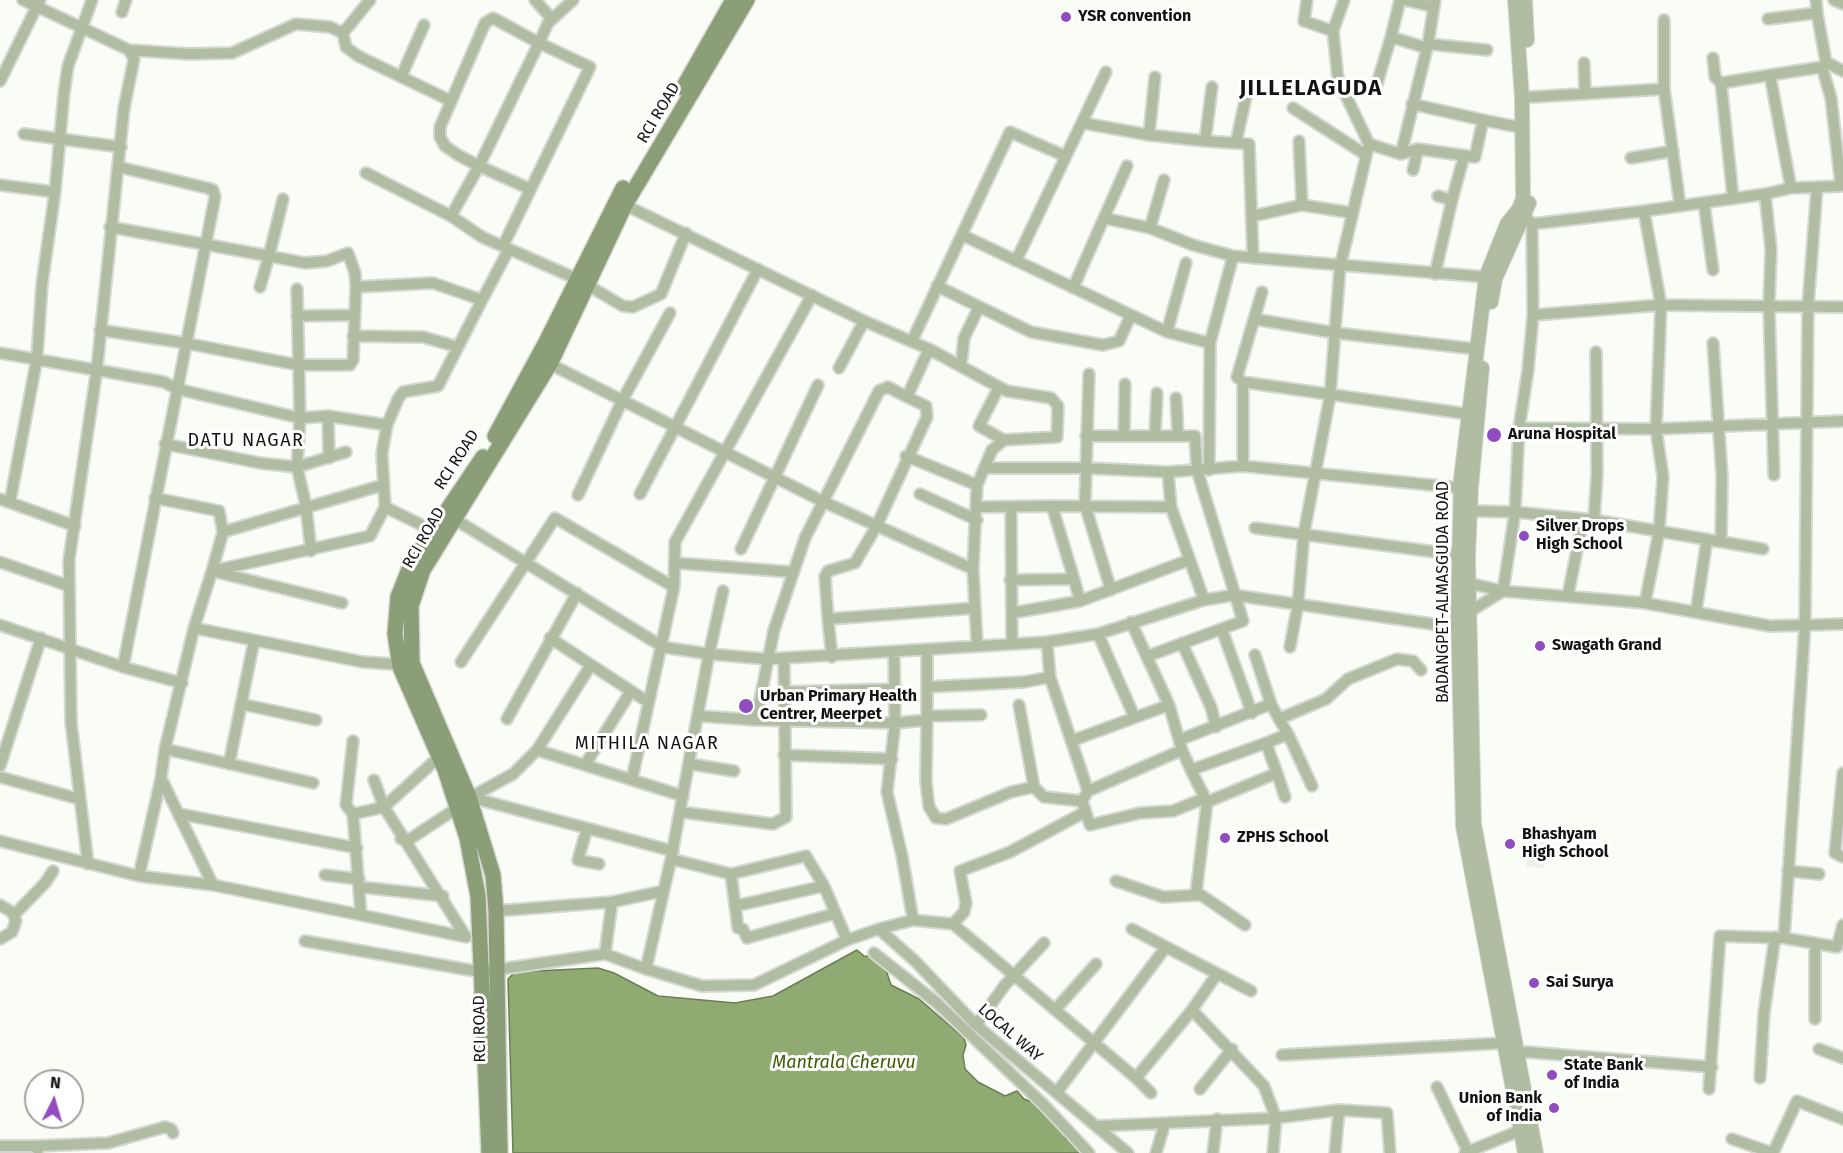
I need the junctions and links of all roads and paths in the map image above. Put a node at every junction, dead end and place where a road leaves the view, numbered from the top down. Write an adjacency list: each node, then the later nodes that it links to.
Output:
1 (23, 0): 17 (street)
2 (92, 0): 26 (street)
3 (126, 0): 20 (street)
4 (370, 0): 28 (street)
5 (536, 0): 22 (street)
6 (573, 0): 22 (street)
7 (734, 0): 114 (main road, RCI ROAD)
8 (747, 0): 89 (main road, RCI ROAD)
9 (1307, 0): 27 (street)
10 (1344, 0): 27 (street)
11 (1400, 0): 29 (street)
12 (1405, 0): 18 (street)
13 (1515, 0): 55 (street, BADANGPET-ALMASGUDA ROAD)
14 (1524, 0): 49 (street, BADANGPET-ALMASGUDA ROAD)
15 (1816, 0): 21 (street)
16 (1834, 0): 19 (street)
17 (38, 3): 26 (street); 42 (street)
18 (1435, 3): 31 (street)
19 (1843, 4)
20 (122, 12)
21 (1817, 13): 23 (street); 36 (street)
22 (552, 19): 30 (street)
23 (1768, 19)
24 (1664, 20): 47 (street)
25 (424, 25): 41 (street)
26 (82, 29): 32 (street); 59 (street)
27 (1333, 31): 64 (street)
28 (343, 33): 32 (street); 41 (street)
29 (1391, 37): 31 (street); 46 (street)
30 (539, 42): 50 (street); 71 (street); 81 (street)
31 (1427, 46): 33 (street); 51 (street)
32 (129, 50): 63 (street)
33 (1487, 50)
34 (1713, 58): 43 (street)
35 (1584, 63): 48 (street)
36 (1824, 65): 37 (street); 39 (street); 58 (street)
37 (1843, 71)
38 (1106, 72): 54 (street)
39 (1770, 75): 43 (street); 80 (street)
40 (1155, 76): 57 (street)
41 (401, 77): 50 (street)
42 (0, 81)
43 (1721, 82): 85 (street)
44 (1212, 87): 60 (street)
45 (1248, 87): 62 (street)
46 (1376, 87)
47 (1664, 89): 48 (street); 66 (street)
48 (1585, 93): 49 (street)
49 (1531, 97): 96 (street, BADANGPET-ALMASGUDA ROAD)
50 (451, 101): 71 (street)
51 (1412, 104): 53 (street); 67 (street)
52 (1293, 108): 64 (street)
53 (1483, 120): 55 (street); 69 (street)
54 (1083, 123): 57 (street); 68 (street)
55 (1523, 128): 96 (street, BADANGPET-ALMASGUDA ROAD)
56 (24, 134): 59 (street)
57 (1149, 135): 60 (street)
58 (1838, 135): 78 (street)
59 (58, 138): 63 (street); 82 (street)
60 (1205, 141): 62 (street)
61 (1299, 141): 90 (street)
62 (1236, 143): 95 (street)
63 (121, 147): 73 (street)
64 (1368, 149): 67 (street); 93 (street)
65 (1418, 149): 67 (street); 69 (street); 74 (street)
66 (1673, 151): 70 (street); 91 (street)
67 (1401, 154)
68 (1065, 156): 101 (street); 107 (street)
69 (1464, 156): 87 (street)
70 (1631, 158)
71 (479, 166): 81 (street); 94 (street)
72 (1127, 166): 97 (street)
73 (119, 167): 98 (street); 102 (street)
74 (1413, 170)
75 (366, 173): 94 (street)
76 (1164, 180): 99 (street)
77 (0, 185): 82 (street)
78 (1842, 186): 79 (street)
79 (1817, 187): 80 (street); 125 (street)
80 (1791, 188): 83 (street)
81 (531, 189): 103 (street)
82 (56, 192): 148 (street)
83 (1765, 194): 85 (street); 124 (street)
84 (1437, 196): 87 (street)
85 (1733, 197): 88 (street)
86 (284, 199): 104 (street)
87 (1452, 200): 112 (street)
88 (1704, 203): 91 (street); 111 (street)
89 (625, 205): 100 (street); 114 (main road, RCI ROAD)
90 (1302, 205): 93 (street); 95 (street)
91 (1680, 205): 92 (street)
92 (1644, 211): 96 (street); 123 (street)
93 (1353, 213): 109 (street)
94 (451, 216): 103 (street)
95 (1253, 216): 106 (street)
96 (1526, 216): 113 (street, BADANGPET-ALMASGUDA ROAD); 131 (street); 213 (street, BADANGPET-ALMASGUDA ROAD)
97 (1104, 218): 99 (street); 118 (street)
98 (110, 227): 102 (street); 135 (street)
99 (1150, 228): 105 (street)
100 (686, 233): 110 (street); 114 (street)
101 (962, 235): 107 (street); 116 (street)
102 (204, 244): 104 (street); 140 (street)
103 (506, 248): 114 (street); 122 (street)
104 (269, 256): 115 (street); 117 (street)
105 (1233, 256): 106 (street); 141 (street)
106 (1253, 258): 109 (street)
107 (1016, 261): 118 (street)
108 (1186, 263): 136 (street)
109 (1340, 267): 112 (street); 137 (street)
110 (758, 269): 121 (street); 175 (street)
111 (1713, 270)
112 (1435, 274): 113 (street)
113 (1486, 277): 144 (street, BADANGPET-ALMASGUDA ROAD)
114 (582, 282): 149 (main road, RCI ROAD); 221 (main road, RCI ROAD)
115 (356, 286): 122 (street); 129 (street)
116 (937, 286): 126 (street); 139 (street)
117 (260, 287)
118 (1073, 288): 130 (street)
119 (297, 289): 132 (street)
120 (1262, 292): 133 (street)
121 (812, 294): 134 (street); 184 (street)
122 (482, 300): 143 (street)
123 (1661, 305): 124 (street); 131 (street); 176 (street)
124 (1769, 306): 125 (street); 171 (street)
125 (1808, 306): 127 (street); 169 (street)
126 (979, 307): 130 (street); 151 (street)
127 (1843, 307)
128 (670, 313): 164 (street)
129 (354, 315): 132 (street); 138 (street)
130 (1131, 315): 136 (street)
131 (1533, 315): 174 (street)
132 (297, 316): 150 (street)
133 (1254, 319): 137 (street); 155 (street)
134 (864, 321): 139 (street); 153 (street)
135 (100, 330): 140 (street); 152 (street)
136 (1167, 332): 141 (street)
137 (1336, 333): 144 (street); 161 (street)
138 (352, 336): 143 (street); 150 (street)
139 (912, 341): 145 (street)
140 (185, 343): 150 (street); 159 (street)
141 (1210, 343): 192 (street)
142 (1713, 343): 173 (street)
143 (458, 348): 170 (street)
144 (1476, 348): 165 (street, BADANGPET-ALMASGUDA ROAD)
145 (929, 349): 151 (street); 162 (street)
146 (1596, 352): 172 (street)
147 (0, 353): 148 (street)
148 (38, 358): 152 (street); 204 (street)
149 (550, 364): 164 (street); 216 (main road, RCI ROAD)
150 (298, 365): 167 (street)
151 (961, 366): 158 (street)
152 (97, 368): 159 (street); 218 (street)
153 (839, 368)
154 (1089, 374): 178 (street)
155 (1243, 382): 161 (street); 187 (street)
156 (1125, 384): 179 (street)
157 (818, 385): 196 (street)
158 (999, 387): 181 (street); 181 (street)
159 (177, 389): 167 (street); 182 (street)
160 (1157, 393): 177 (street)
161 (1330, 396): 165 (street); 193 (street)
162 (907, 397): 185 (street); 205 (street)
163 (1176, 398): 180 (street)
164 (622, 401): 175 (street); 202 (street)
165 (1467, 414): 199 (street, BADANGPET-ALMASGUDA ROAD)
166 (328, 416): 167 (street); 170 (street); 186 (street)
167 (300, 418): 188 (street)
168 (1843, 422): 169 (street)
169 (1805, 424): 171 (street); 260 (street)
170 (387, 425): 197 (street)
171 (1773, 425): 173 (street); 195 (street)
172 (1597, 427): 174 (street); 176 (street); 217 (street)
173 (1719, 427): 176 (street); 226 (street)
174 (1519, 428): 214 (street)
175 (675, 429): 184 (street); 200 (street)
176 (1656, 429): 223 (street)
177 (1155, 435): 179 (street); 180 (street)
178 (1086, 436): 179 (street); 190 (street)
179 (1124, 436)
180 (1178, 436): 191 (street)
181 (1004, 440): 189 (street)
182 (165, 444): 188 (street); 203 (street)
183 (346, 452): 186 (street)
184 (727, 453): 196 (street); 234 (street)
185 (906, 456): 198 (street); 219 (street)
186 (329, 458): 188 (street)
187 (1243, 466): 192 (street); 193 (street)
188 (297, 467): 207 (street)
189 (984, 468): 190 (street); 198 (street)
190 (1085, 468): 194 (street); 206 (street)
191 (1197, 470): 192 (street); 194 (street); 247 (street)
192 (1209, 470)
193 (1317, 471): 199 (street); 224 (street)
194 (1168, 472): 212 (street)
195 (1774, 475)
196 (774, 477): 205 (street); 227 (street)
197 (383, 485): 207 (street); 209 (street)
198 (977, 485): 210 (street)
199 (1461, 488): 230 (street, BADANGPET-ALMASGUDA ROAD)
200 (640, 494)
201 (920, 494): 215 (street)
202 (578, 495)
203 (155, 498): 222 (street); 287 (street)
204 (5, 501): 218 (street)
205 (824, 502): 219 (street); 237 (street)
206 (1085, 505): 208 (street); 212 (street); 243 (street)
207 (306, 506): 222 (street); 229 (street)
208 (1053, 506): 211 (street); 238 (street)
209 (385, 507): 221 (street); 229 (street)
210 (977, 507): 211 (street); 215 (street)
211 (1011, 507): 239 (street)
212 (1171, 507): 231 (street)
213 (1470, 511): 214 (street); 240 (street, BADANGPET-ALMASGUDA ROAD)
214 (1515, 512): 217 (street); 245 (street)
215 (977, 519): 235 (street)
216 (456, 520): 233 (street); 286 (main road, RCI ROAD)
217 (1588, 520): 223 (street); 248 (street)
218 (75, 526): 241 (street)
219 (876, 527): 235 (street); 258 (street)
220 (1255, 528): 224 (street)
221 (432, 530): 286 (main road, RCI ROAD)
222 (223, 532): 236 (street)
223 (1659, 532): 225 (street); 252 (street)
224 (1304, 533): 230 (street); 253 (street)
225 (1707, 539): 226 (street); 256 (street)
226 (1721, 541): 228 (street)
227 (741, 549)
228 (1763, 549)
229 (311, 551): 236 (street)
230 (1458, 555): 240 (street, BADANGPET-ALMASGUDA ROAD)
231 (1189, 560): 243 (street); 249 (street)
232 (0, 562): 241 (street)
233 (525, 562): 242 (street); 246 (street); 285 (street)
234 (676, 563): 237 (street); 242 (street)
235 (973, 569): 254 (street)
236 (212, 571): 251 (street); 263 (street)
237 (792, 572): 284 (street)
238 (1074, 579): 239 (street); 250 (street)
239 (1010, 580): 257 (street)
240 (1463, 582): 245 (street); 255 (street, BADANGPET-ALMASGUDA ROAD)
241 (69, 586): 275 (street)
242 (675, 587): 276 (street)
243 (1111, 590): 250 (street)
244 (723, 591): 279 (street)
245 (1503, 591): 248 (street); 255 (street)
246 (577, 593): 268 (street); 276 (street)
247 (1234, 595): 249 (street); 253 (street); 265 (street)
248 (1568, 595): 252 (street)
249 (1204, 600): 259 (street)
250 (1080, 602): 257 (street)
251 (342, 603)
252 (1645, 603): 256 (street)
253 (1298, 604): 264 (street); 274 (street)
254 (975, 608): 258 (street); 272 (street)
255 (1464, 612): 264 (street, BADANGPET-ALMASGUDA ROAD); 407 (street, BADANGPET-ALMASGUDA ROAD)
256 (1696, 612): 260 (street)
257 (1012, 613): 273 (street)
258 (828, 619): 282 (street)
259 (1131, 622): 266 (street); 281 (street)
260 (1805, 624): 261 (street); 358 (street)
261 (1843, 624)
262 (0, 625): 267 (street)
263 (194, 628): 269 (street); 291 (street)
264 (1459, 628): 404 (street, BADANGPET-ALMASGUDA ROAD)
265 (1222, 630): 271 (street); 301 (street)
266 (1098, 634): 270 (street); 304 (street)
267 (41, 638): 275 (street); 326 (street)
268 (550, 638): 288 (street); 306 (street)
269 (254, 641): 286 (street); 297 (street)
270 (1047, 642): 273 (street); 290 (street)
271 (1182, 643): 281 (street); 312 (street)
272 (977, 644): 273 (street); 277 (street)
273 (1012, 644)
274 (1290, 646)
275 (71, 647): 287 (street); 341 (street)
276 (663, 647): 279 (street); 296 (street)
277 (927, 649): 278 (street); 292 (street)
278 (894, 652): 282 (street); 293 (street)
279 (710, 654): 284 (street); 303 (street)
280 (1255, 655): 298 (street)
281 (1148, 656): 300 (street)
282 (832, 657): 283 (street)
283 (784, 658): 284 (street); 295 (street)
284 (767, 659): 309 (street)
285 (461, 662)
286 (406, 665): 321 (main road, RCI ROAD); 339 (main road, RCI ROAD)
287 (123, 666): 291 (street)
288 (591, 666): 294 (street); 319 (street)
289 (1421, 670): 307 (street)
290 (1050, 676): 292 (street); 315 (street)
291 (182, 683): 318 (street)
292 (928, 687): 305 (street)
293 (897, 689): 295 (street); 311 (street)
294 (631, 691): 296 (street); 325 (street)
295 (784, 692): 310 (street)
296 (648, 702): 333 (street)
297 (241, 704): 308 (street); 323 (street)
298 (1271, 704): 301 (street); 307 (street)
299 (1019, 705): 337 (street)
300 (1169, 705): 304 (street); 317 (street)
301 (1252, 713): 312 (street)
302 (981, 715): 305 (street)
303 (700, 716): 309 (street); 324 (street)
304 (1134, 716): 315 (street)
305 (927, 718): 311 (street); 337 (street)
306 (507, 719)
307 (1279, 719): 313 (street)
308 (316, 720)
309 (756, 720): 310 (street)
310 (784, 720): 311 (street); 320 (street)
311 (895, 723): 322 (street)
312 (1216, 727): 317 (street)
313 (1288, 734): 316 (street); 336 (street)
314 (353, 741): 348 (street)
315 (1071, 741): 343 (street)
316 (1266, 743): 327 (street); 329 (street)
317 (1180, 745): 327 (street); 343 (street)
318 (165, 749): 323 (street); 332 (street)
319 (537, 750): 325 (street); 339 (street)
320 (784, 756): 322 (street); 346 (street)
321 (439, 757): 344 (street); 345 (main road, RCI ROAD)
322 (892, 759): 377 (street)
323 (229, 764): 335 (street)
324 (690, 764): 328 (street); 338 (street)
325 (585, 765): 333 (street)
326 (0, 766)
327 (1191, 770): 342 (street)
328 (734, 771)
329 (1277, 773): 340 (street); 342 (street)
330 (1843, 773): 354 (street)
331 (0, 777): 341 (street)
332 (161, 778): 347 (street); 362 (street)
333 (632, 779): 338 (street)
334 (374, 780): 344 (street)
335 (313, 783)
336 (1312, 786)
337 (1034, 787): 343 (street)
338 (683, 796): 346 (street)
339 (470, 797): 349 (street); 373 (main road, RCI ROAD)
340 (1285, 797)
341 (79, 799): 355 (street)
342 (1206, 800): 343 (street); 368 (street)
343 (1085, 801): 378 (street)
344 (384, 807): 348 (street); 350 (street)
345 (457, 808): 350 (street); 395 (main road, RCI ROAD)
346 (680, 812): 353 (street)
347 (180, 814): 352 (street); 365 (street)
348 (353, 814): 352 (street)
349 (587, 828): 353 (street); 356 (street)
350 (404, 840): 369 (street)
351 (0, 841): 355 (street)
352 (357, 848): 364 (street)
353 (672, 855): 359 (street); 367 (street)
354 (1843, 857)
355 (88, 864): 362 (street)
356 (599, 864)
357 (53, 871): 375 (street)
358 (1788, 871): 360 (street); 383 (street)
359 (731, 874): 366 (street); 372 (street)
360 (1819, 874)
361 (325, 875): 364 (street)
362 (139, 876): 365 (street)
363 (1116, 881): 368 (street)
364 (360, 883): 369 (street); 376 (street)
365 (213, 885): 376 (street)
366 (824, 886): 372 (street); 374 (street)
367 (663, 891): 370 (street); 393 (street)
368 (1196, 894): 379 (street)
369 (443, 896): 376 (street)
370 (612, 902): 373 (street); 391 (street)
371 (0, 905): 375 (street)
372 (735, 906): 374 (street)
373 (496, 911): 394 (main road, RCI ROAD)
374 (833, 914): 385 (street)
375 (14, 915): 384 (street)
376 (361, 915)
377 (912, 920): 378 (street); 381 (street)
378 (953, 924): 396 (street)
379 (1245, 925)
380 (1843, 925): 387 (street)
381 (879, 929): 385 (street); 402 (street, LOCAL WAY)
382 (1132, 929): 389 (street)
383 (1779, 938): 387 (street); 410 (street); 412 (street)
384 (0, 939)
385 (847, 940): 393 (street)
386 (305, 941): 395 (street)
387 (1815, 943): 401 (street)
388 (1044, 944): 396 (street)
389 (1166, 947): 397 (street); 403 (street)
390 (874, 953): 432 (street)
391 (605, 954): 393 (street); 394 (street)
392 (1096, 964): 399 (street)
393 (646, 969)
394 (497, 970): 395 (street); 431 (main road, RCI ROAD)
395 (481, 972): 430 (main road, RCI ROAD)
396 (1015, 974): 399 (street); 402 (street)
397 (1217, 974): 398 (street); 400 (street)
398 (1251, 991)
399 (1055, 1010): 403 (street)
400 (1192, 1010): 405 (street); 411 (street)
401 (1815, 1019)
402 (976, 1025): 416 (street, LOCAL WAY)
403 (1094, 1041): 411 (street); 416 (street)
404 (1504, 1043): 408 (street); 418 (street, BADANGPET-ALMASGUDA ROAD)
405 (1232, 1049): 414 (street); 420 (street)
406 (1819, 1049): 409 (street)
407 (1515, 1054): 410 (street); 418 (street, BADANGPET-ALMASGUDA ROAD)
408 (1282, 1055)
409 (1843, 1058)
410 (1712, 1067): 415 (street)
411 (1136, 1078): 417 (street)
412 (1760, 1078)
413 (1437, 1088): 439 (street)
414 (1200, 1089)
415 (1709, 1089)
416 (1057, 1092): 424 (street, LOCAL WAY)
417 (1151, 1093)
418 (1519, 1100): 425 (street, BADANGPET-ALMASGUDA ROAD); 441 (street, BADANGPET-ALMASGUDA ROAD)
419 (1339, 1110): 420 (street); 437 (street); 438 (street)
420 (1276, 1118): 421 (street); 436 (street)
421 (1217, 1119): 423 (street); 435 (street)
422 (1843, 1119): 427 (street)
423 (1165, 1123): 424 (street); 434 (street)
424 (1099, 1126): 433 (street, LOCAL WAY)
425 (1519, 1131): 439 (street); 440 (street, BADANGPET-ALMASGUDA ROAD)
426 (173, 1133): 429 (street)
427 (1732, 1139)
428 (0, 1146): 429 (street)
429 (37, 1150)
430 (489, 1153)
431 (500, 1153)
432 (1089, 1153)
433 (1128, 1153)
434 (1156, 1153)
435 (1213, 1153)
436 (1274, 1153)
437 (1335, 1153)
438 (1390, 1153)
439 (1467, 1153)
440 (1525, 1153)
441 (1536, 1153)

